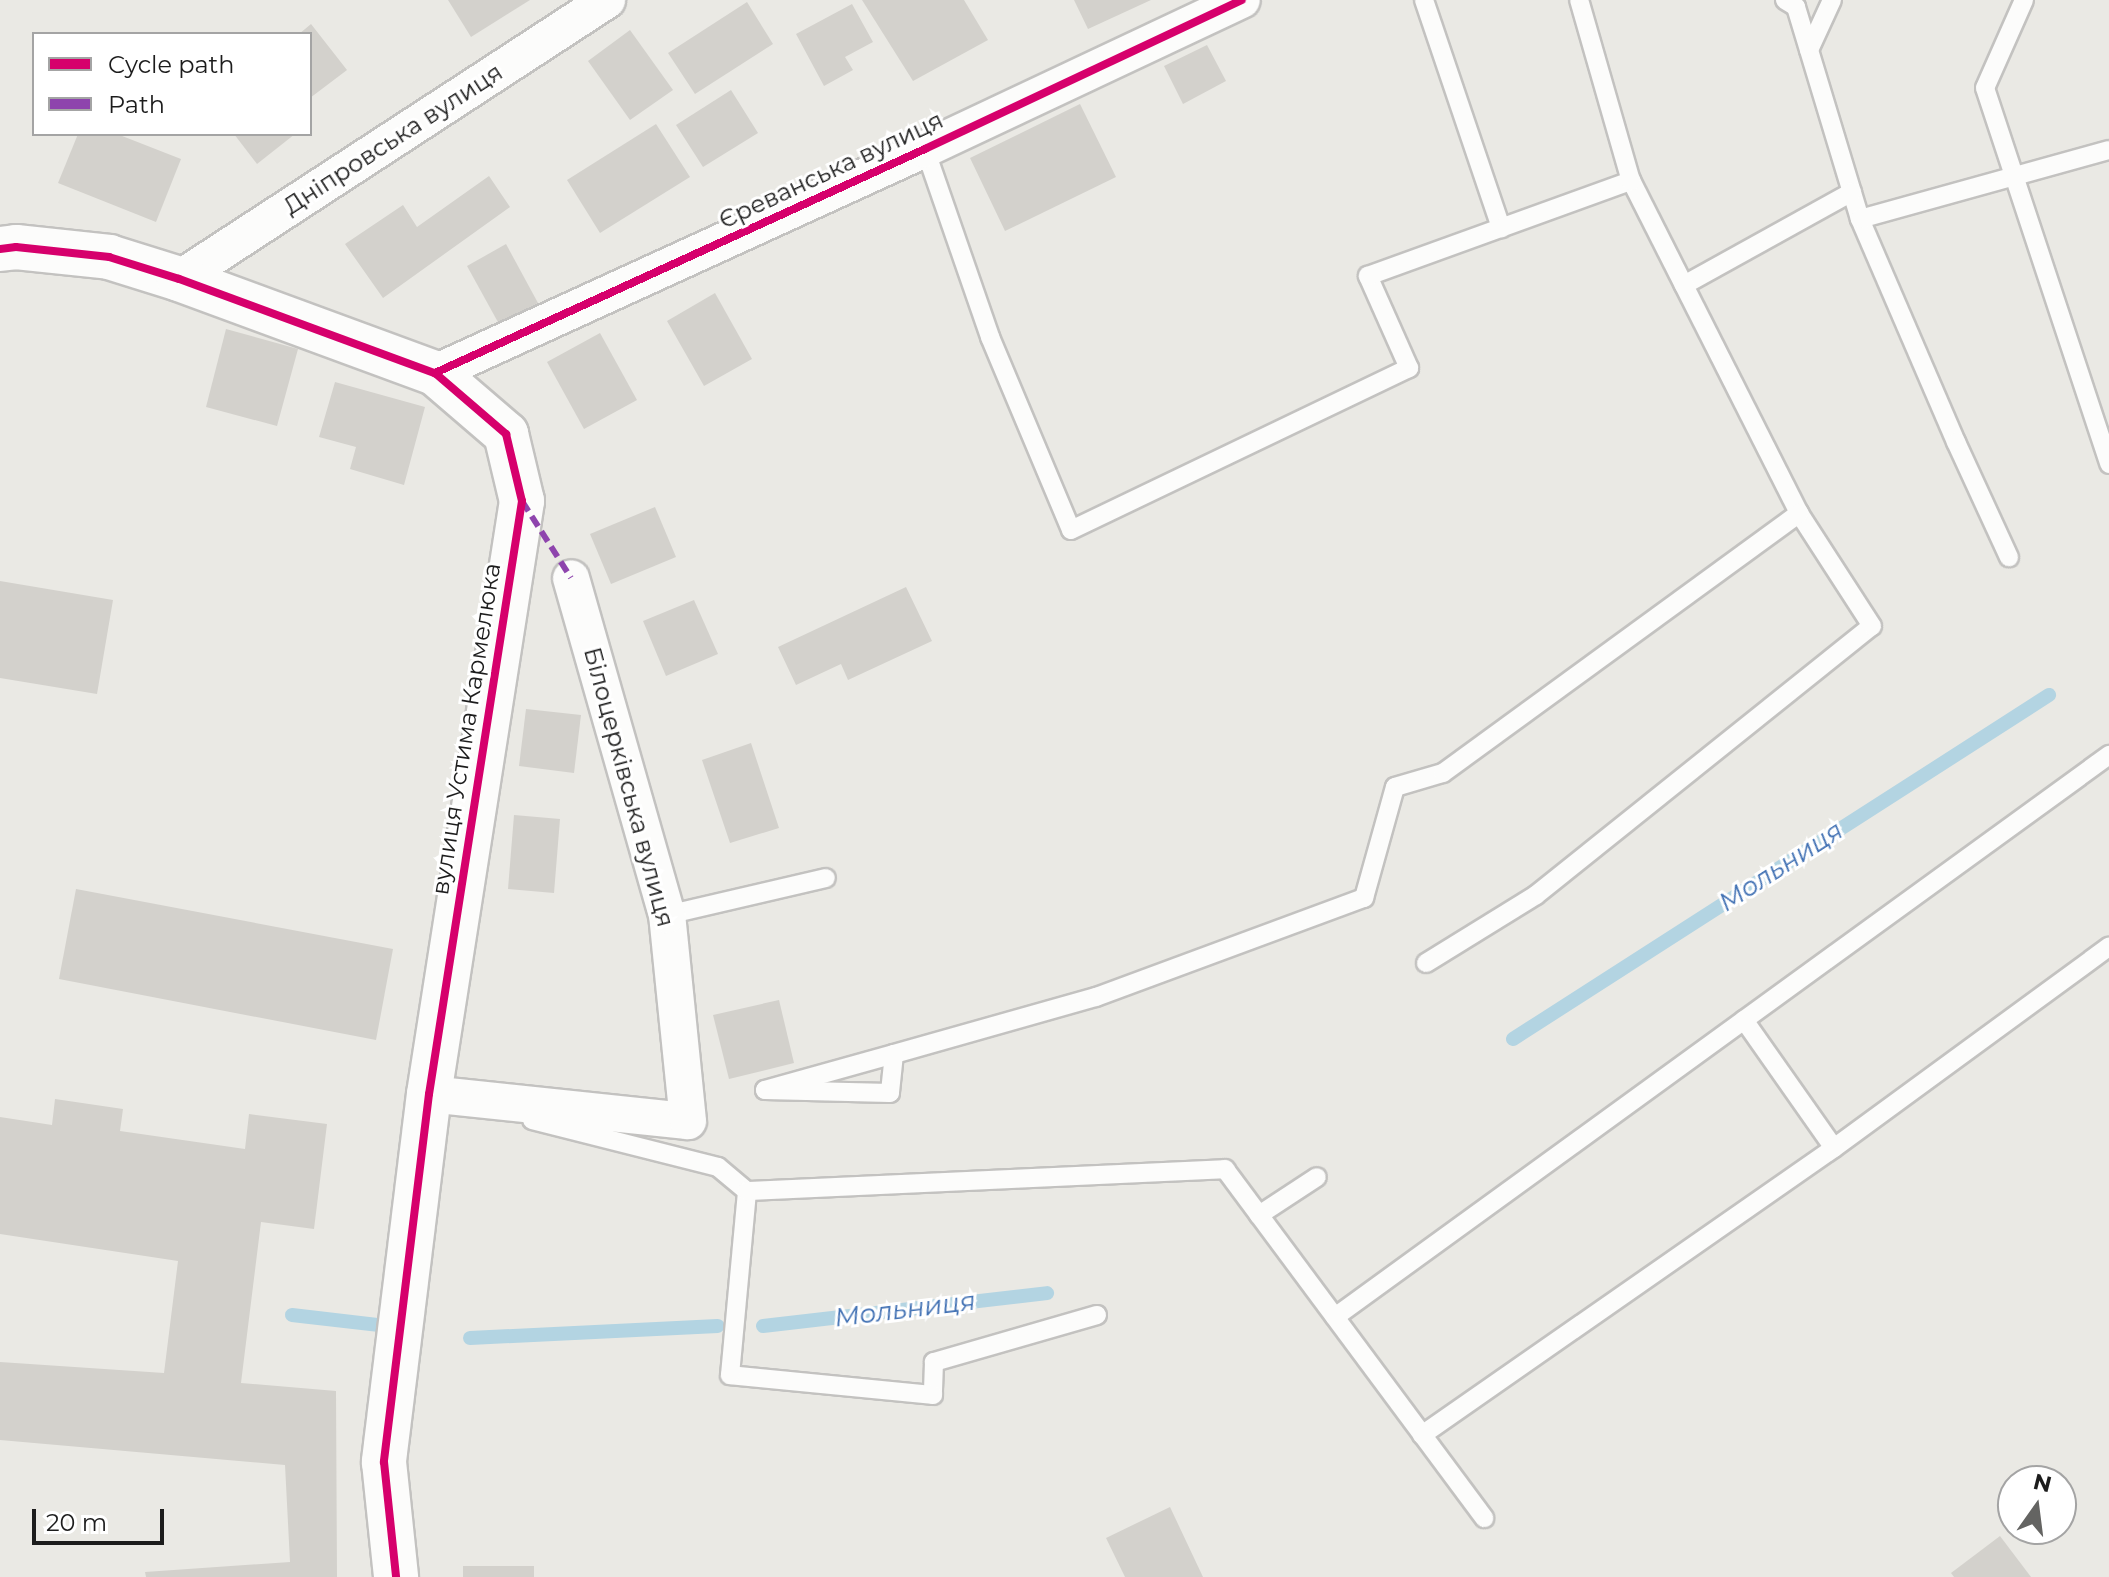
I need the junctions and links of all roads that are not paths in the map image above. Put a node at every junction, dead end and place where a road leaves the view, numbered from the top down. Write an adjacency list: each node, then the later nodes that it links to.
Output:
1 (607, 0): 17 (street, Дніпровська вулиця)
2 (1242, 0): 9 (street, Єреванська вулиця)
3 (1424, 0): 15 (lane)
4 (1579, 0): 12 (lane)
5 (1785, 0): 8 (lane)
6 (1832, 0): 8 (lane)
7 (2024, 0): 11 (lane)
8 (1809, 50): 13 (lane)
9 (925, 149): 15 (lane); 19 (street, Єреванська вулиця)
10 (2109, 150): 11 (lane)
11 (2014, 174): 14 (lane); 20 (lane)
12 (1631, 181): 15 (lane); 18 (lane)
13 (1852, 192): 14 (lane); 18 (lane)
14 (1860, 219): 22 (lane)
15 (1501, 228)
16 (0, 249): 17 (street, вулиця Устима Кармелюка)
17 (179, 279): 19 (street, вулиця Устима Кармелюка)
18 (1684, 285): 21 (lane)
19 (435, 373): 31 (street, вулиця Устима Кармелюка)
20 (2109, 464)
21 (1799, 513): 28 (lane); 30 (lane)
22 (2009, 557)
23 (571, 578): 26 (street, Білоцерківська вулиця)
24 (2109, 755): 29 (lane)
25 (826, 878): 26 (lane)
26 (667, 915): 31 (street, Білоцерківська вулиця)
27 (2109, 947): 32 (lane)
28 (1426, 963)
29 (1744, 1020): 32 (lane); 37 (lane)
30 (894, 1054): 30 (lane)
31 (429, 1094): 34 (lane); 40 (street, вулиця Устима Кармелюка)
32 (1834, 1148): 38 (lane)
33 (1317, 1177): 35 (lane)
34 (747, 1191): 35 (lane); 36 (lane)
35 (1259, 1215): 37 (lane)
36 (1097, 1315)
37 (1335, 1317): 38 (lane)
38 (1422, 1435): 39 (lane)
39 (1484, 1518)
40 (396, 1577)

